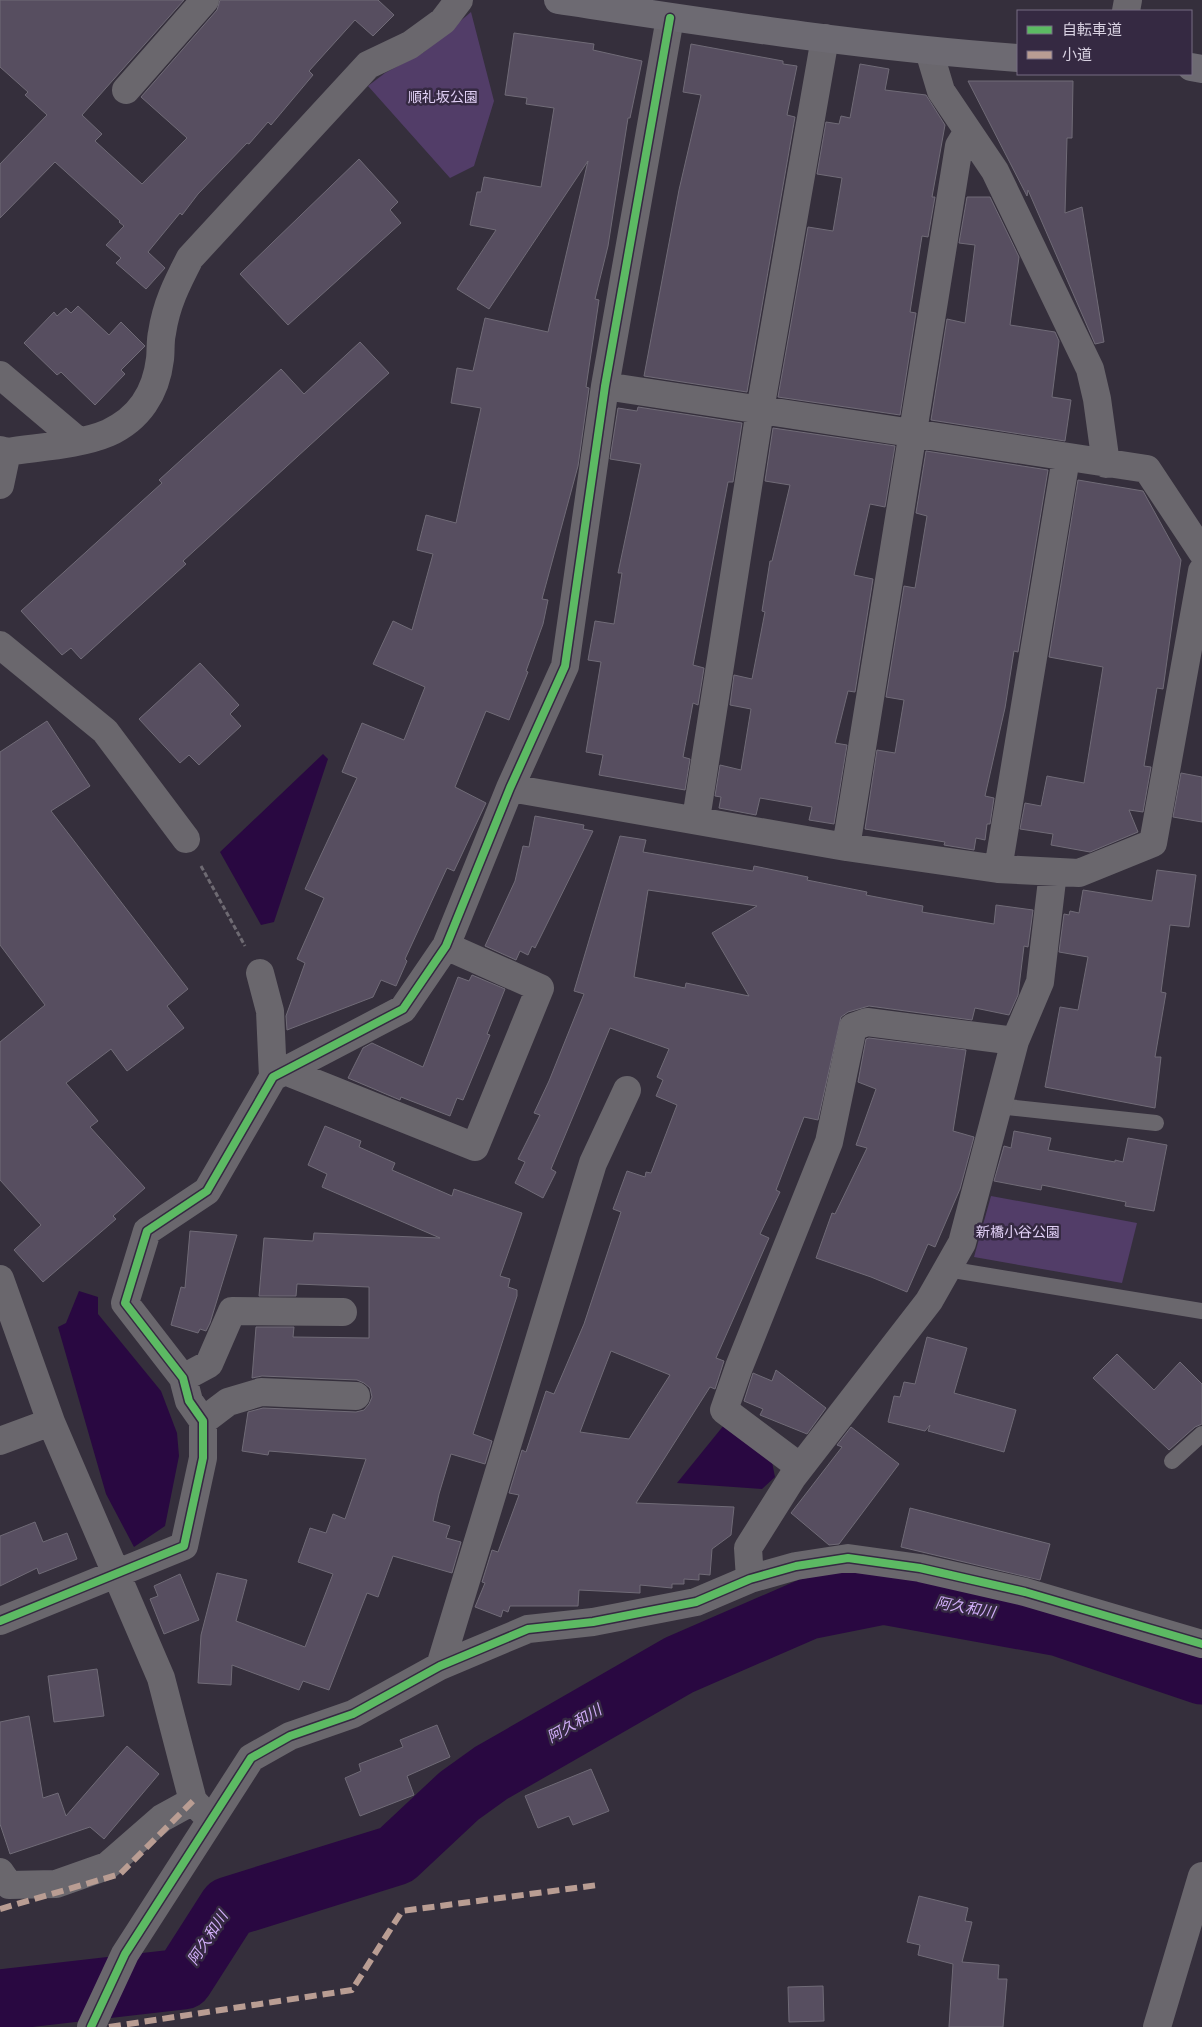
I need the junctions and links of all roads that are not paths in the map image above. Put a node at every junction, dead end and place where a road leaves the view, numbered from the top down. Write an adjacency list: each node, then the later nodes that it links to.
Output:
1 (205, 0): 8 (street)
2 (459, 0): 14 (street)
3 (559, 0): 4 (street)
4 (670, 18): 5 (street); 11 (street)
5 (825, 38): 6 (street); 12 (street)
6 (929, 51): 7 (street); 9 (street)
7 (1017, 58)
8 (126, 90)
9 (968, 131): 13 (street); 17 (street)
10 (0, 374): 14 (street)
11 (605, 386): 12 (street); 22 (street)
12 (760, 410): 13 (street); 23 (street)
13 (912, 434): 16 (street); 25 (street)
14 (77, 440): 15 (street)
15 (3, 451): 18 (street)
16 (1066, 458): 17 (street); 26 (street)
17 (1106, 464): 19 (street)
18 (0, 485)
19 (1202, 552)
20 (1202, 570): 27 (street)
21 (0, 645): 24 (street)
22 (510, 788): 23 (street); 28 (street)
23 (696, 819): 25 (street)
24 (186, 840)
25 (846, 847): 26 (street)
26 (998, 869): 27 (street)
27 (1053, 872): 30 (street)
28 (446, 946): 31 (street); 31 (street)
29 (260, 972): 31 (street)
30 (1015, 1042): 33 (street); 46 (street)
31 (279, 1074): 39 (street)
32 (627, 1090): 51 (street)
33 (998, 1106): 34 (lane); 35 (street)
34 (1156, 1123)
35 (946, 1269): 37 (lane); 46 (street)
36 (0, 1279): 42 (street)
37 (1202, 1311)
38 (343, 1312): 39 (street)
39 (184, 1378): 41 (street)
40 (356, 1396): 41 (street)
41 (203, 1421): 47 (street)
42 (51, 1422): 44 (street); 47 (street)
43 (1202, 1434): 45 (lane)
44 (0, 1441)
45 (1172, 1460)
46 (800, 1467): 48 (street)
47 (116, 1575): 49 (street); 52 (street)
48 (750, 1579): 50 (street); 51 (street)
49 (0, 1621)
50 (1202, 1644)
51 (440, 1666): 53 (street)
52 (193, 1801): 53 (street); 54 (street)
53 (211, 1820): 56 (street)
54 (0, 1872)
55 (1202, 1876): 57 (street)
56 (93, 2025)
57 (1157, 2027)

